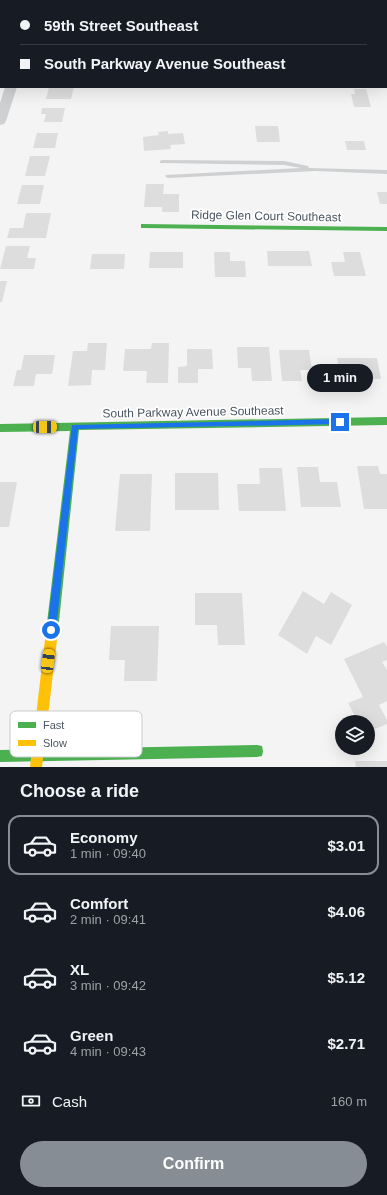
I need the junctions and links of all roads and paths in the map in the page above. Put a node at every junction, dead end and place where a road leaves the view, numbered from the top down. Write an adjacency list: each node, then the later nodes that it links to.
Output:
1 (11, 88): 2 (street)
2 (1, 117)
3 (162, 162): 4 (lane)
4 (316, 169): 5 (lane); 6 (lane)
5 (387, 172)
6 (168, 176)
7 (144, 226): 8 (street, Ridge Glen Court Southeast)
8 (387, 229)
9 (387, 421): 10 (street, South Parkway Avenue Southeast)
10 (75, 427): 11 (street, South Parkway Avenue Southeast); 12 (street)
11 (0, 428)
12 (42, 711)
13 (257, 751): 14 (street)
14 (142, 753)
15 (0, 756): 16 (street)
16 (10, 756)
17 (37, 757): 18 (street)
18 (36, 767)

